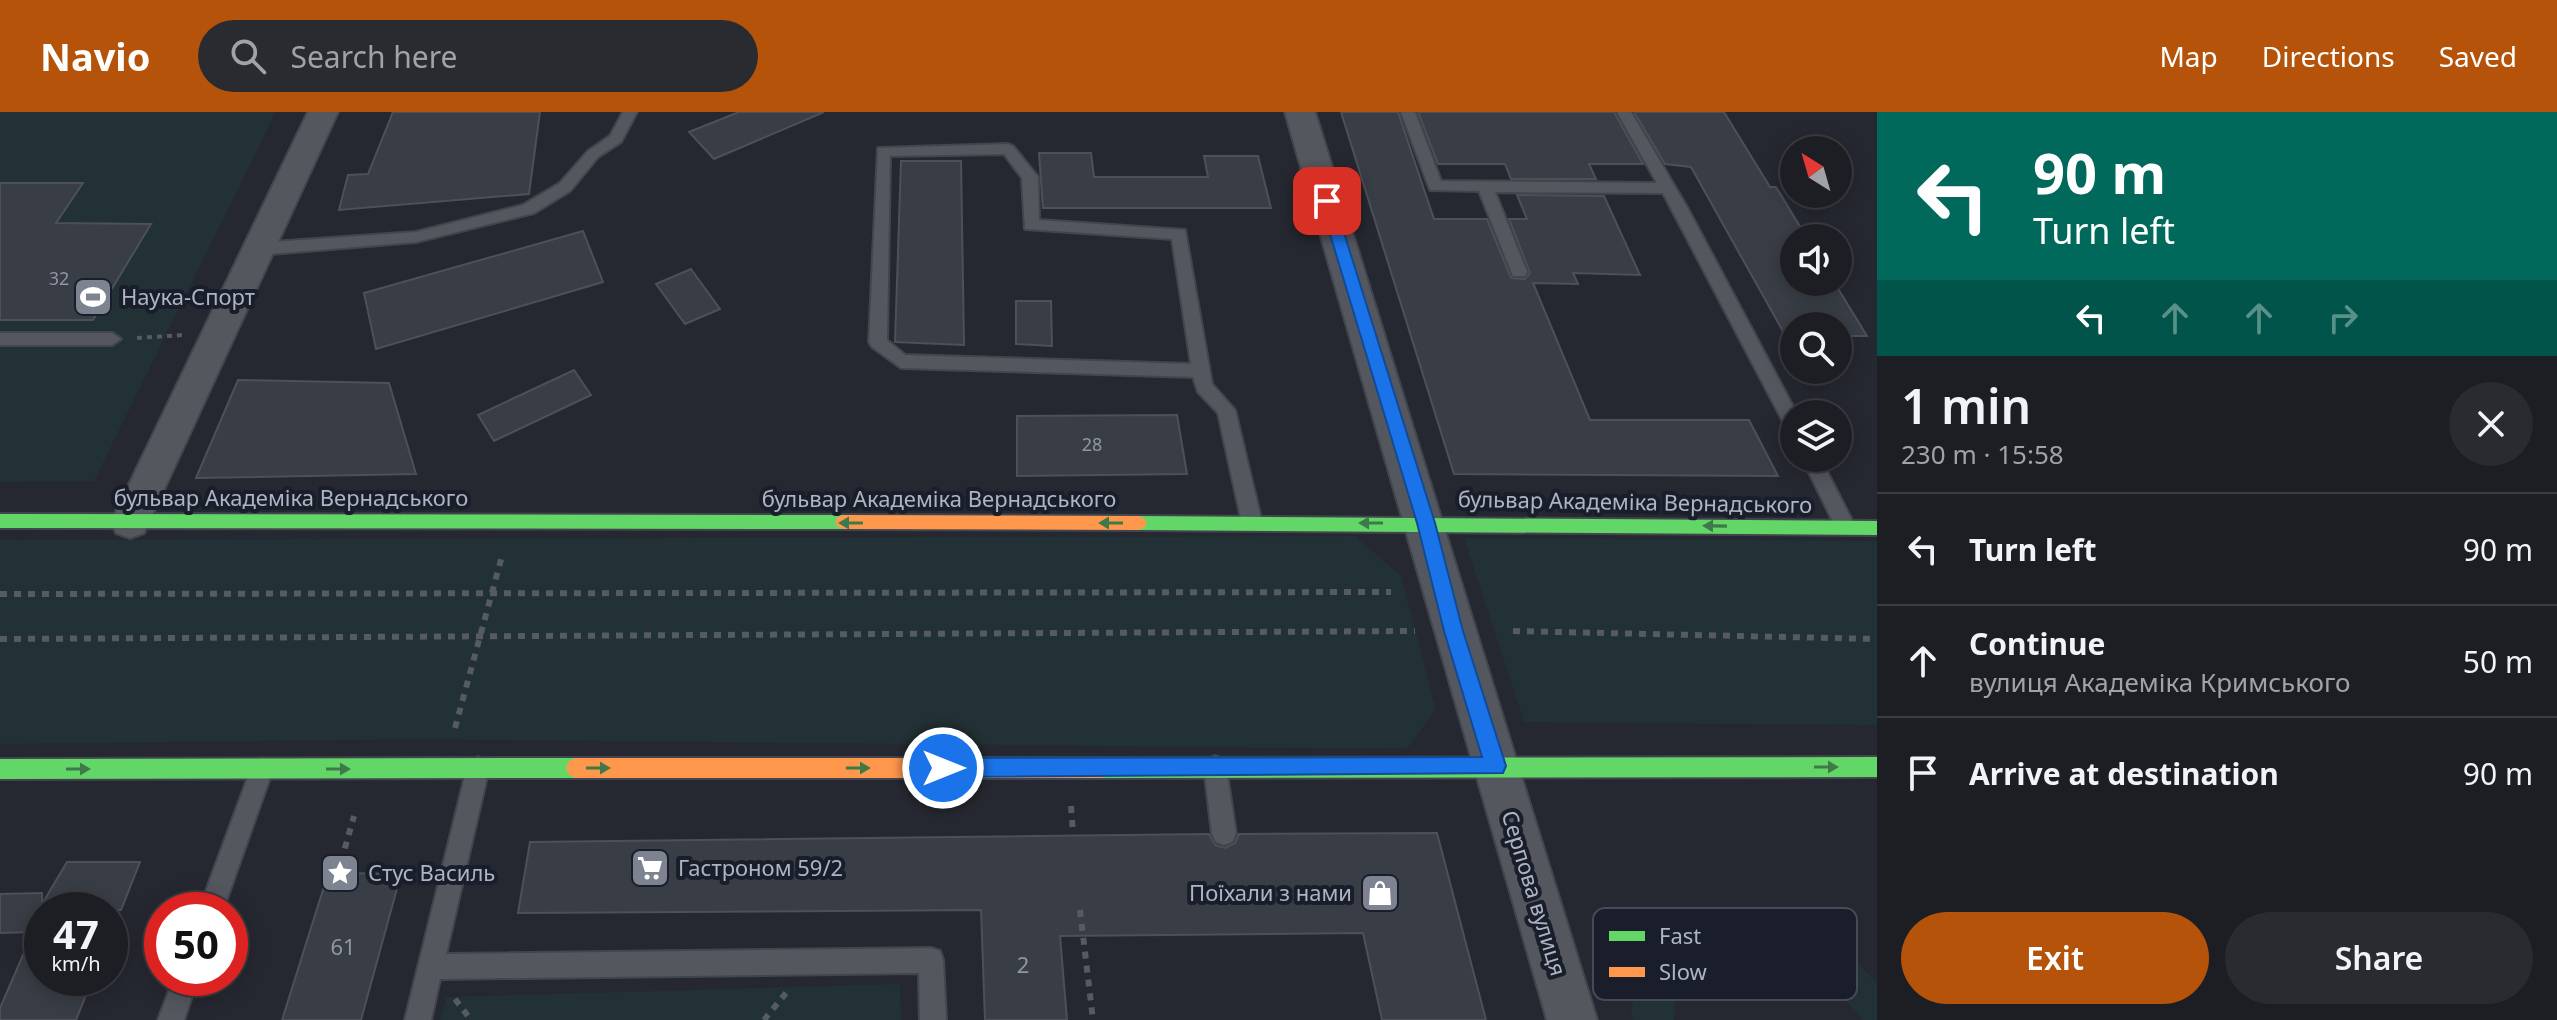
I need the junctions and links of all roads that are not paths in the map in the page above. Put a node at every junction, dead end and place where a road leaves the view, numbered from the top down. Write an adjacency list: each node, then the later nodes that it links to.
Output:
1 (323, 112): 8 (street)
2 (630, 112): 8 (lane)
3 (1300, 112): 18 (street, Серпова вулиця)
4 (1408, 112): 6 (lane)
5 (1624, 112): 7 (lane)
6 (1485, 186): 7 (lane); 9 (lane)
7 (1668, 188): 13 (lane)
8 (258, 249): 16 (street)
9 (1519, 272)
10 (0, 339): 11 (lane)
11 (112, 339)
12 (1201, 371): 12 (lane); 17 (lane)
13 (1780, 400)
14 (1818, 472): 19 (lane)
15 (0, 521): 16 (main road, бульвар Академіка Вернадського)
16 (130, 522): 17 (main road, бульвар Академіка Вернадського, one-way to 16)
17 (1252, 523): 18 (main road, бульвар Академіка Вернадського, one-way to 17)
18 (1426, 523): 19 (main road, бульвар Академіка Вернадського, one-way to 18); 21 (street, Серпова вулиця)
19 (1846, 528): 20 (main road, бульвар Академіка Вернадського)
20 (1877, 528)
21 (1496, 766): 22 (main road); 23 (main road, one-way to 23); 34 (street, Серпова вулиця)
22 (1215, 767): 24 (main road, one-way to 22); 27 (lane)
23 (1877, 767)
24 (478, 768): 26 (main road, one-way to 24); 29 (lane)
25 (0, 769): 26 (main road, one-way to 26)
26 (262, 769): 28 (lane)
27 (1224, 834)
28 (218, 892)
29 (431, 967): 32 (lane); 33 (lane)
30 (180, 996): 31 (lane)
31 (171, 1020)
32 (418, 1020)
33 (933, 1020)
34 (1572, 1020)

